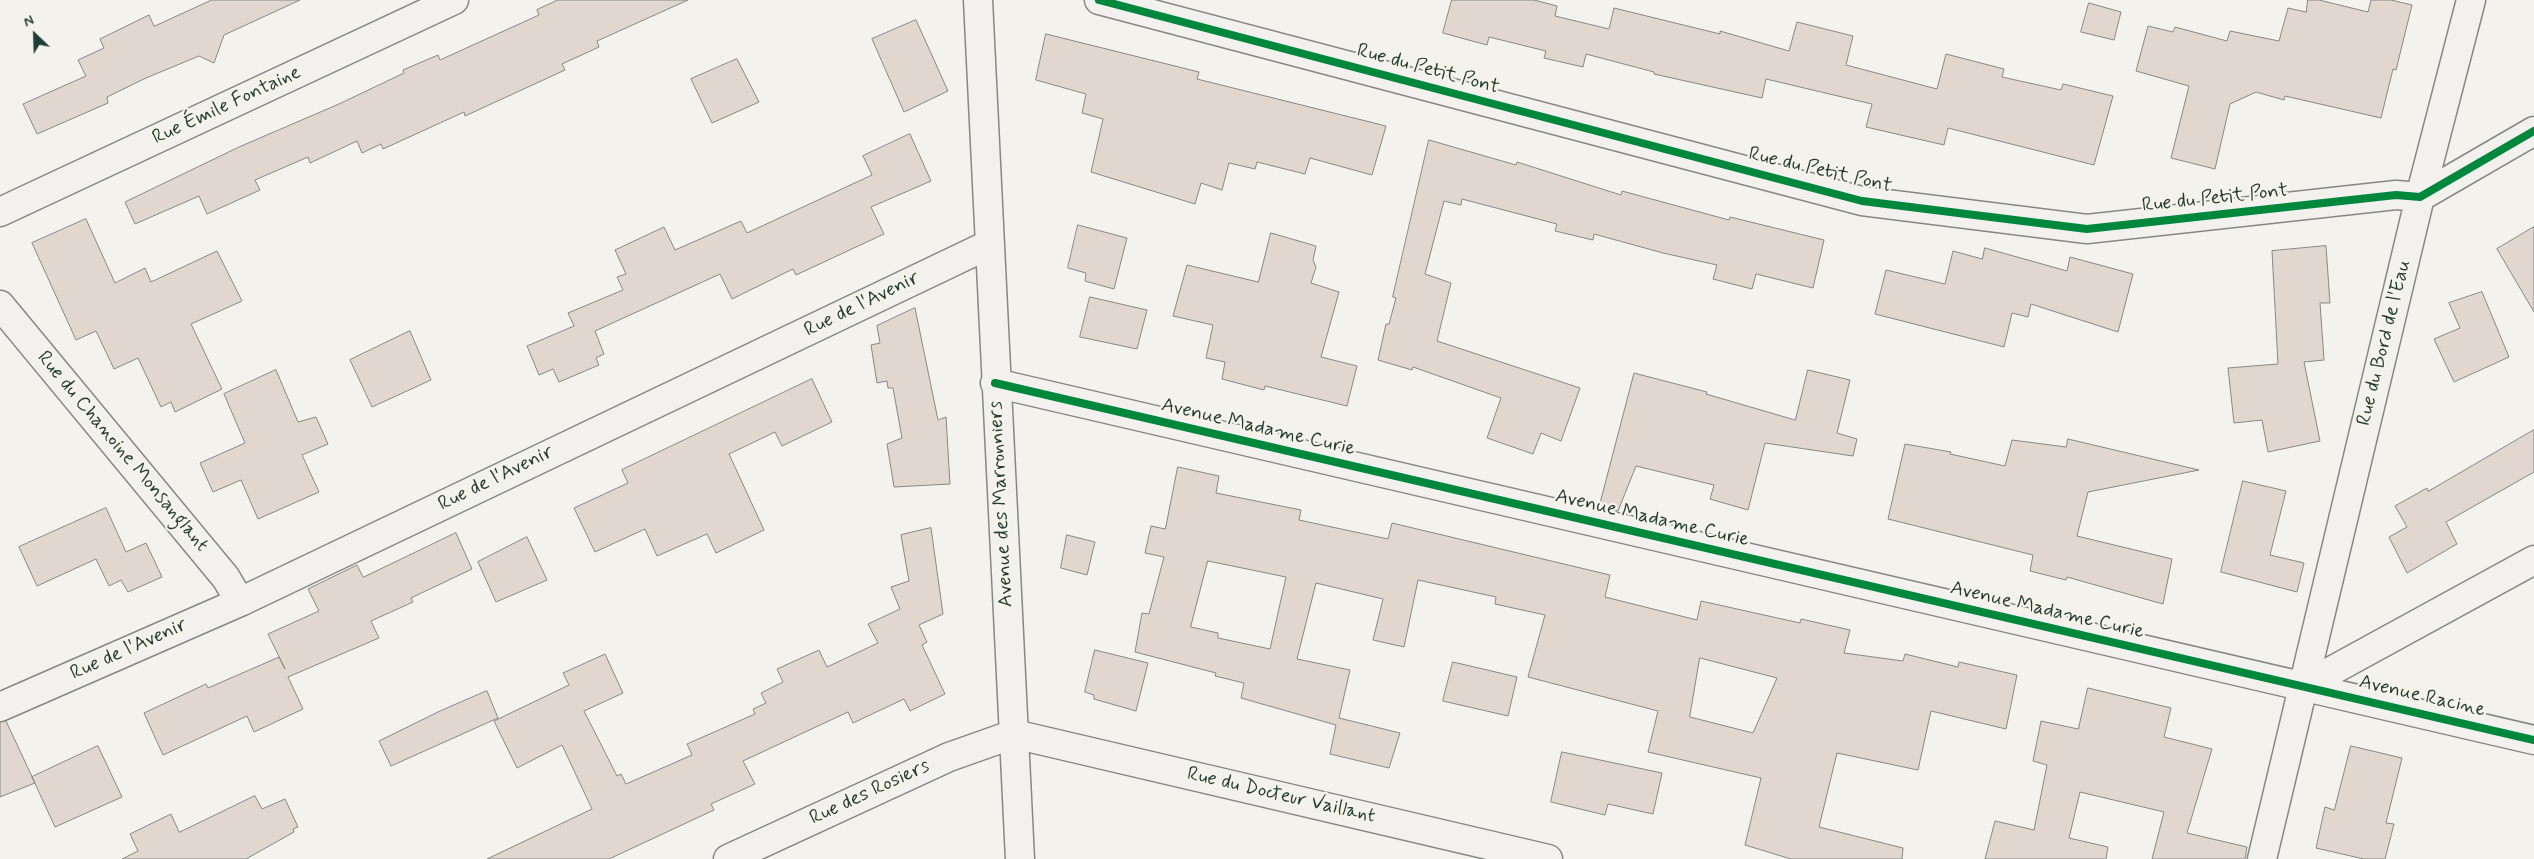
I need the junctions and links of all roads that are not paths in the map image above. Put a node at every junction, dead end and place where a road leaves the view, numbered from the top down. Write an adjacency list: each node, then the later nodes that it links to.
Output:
1 (454, 0): 7 (street, Rue Émile Fontaine)
2 (978, 0): 8 (street, Avenue des Marronniers)
3 (1099, 0): 6 (street, Rue du Petit Pont)
4 (2471, 0): 6 (street, Rue du Bord de l'Eau)
5 (2534, 131): 6 (street)
6 (2420, 197): 13 (street, Rue du Bord de l'Eau)
7 (0, 212)
8 (990, 244): 10 (street, Avenue des Marronniers); 12 (street, Rue de l'Avenir)
9 (0, 305): 12 (street, Rue du Chanoine Monsanglant)
10 (995, 383): 13 (street, Avenue Madame Curie); 15 (street, Avenue des Marronniers)
11 (2534, 560): 13 (street)
12 (240, 602): 14 (street, Rue de l'Avenir)
13 (2302, 687): 16 (street, Avenue Racine); 20 (street, Rue du Bord de l'Eau)
14 (0, 707)
15 (1014, 734): 17 (street, Rue des Rosiers); 18 (street, Avenue des Marronniers); 19 (street, Rue du Docteur Vaillant)
16 (2534, 740)
17 (728, 859)
18 (1020, 859)
19 (1548, 859)
20 (2262, 859)

